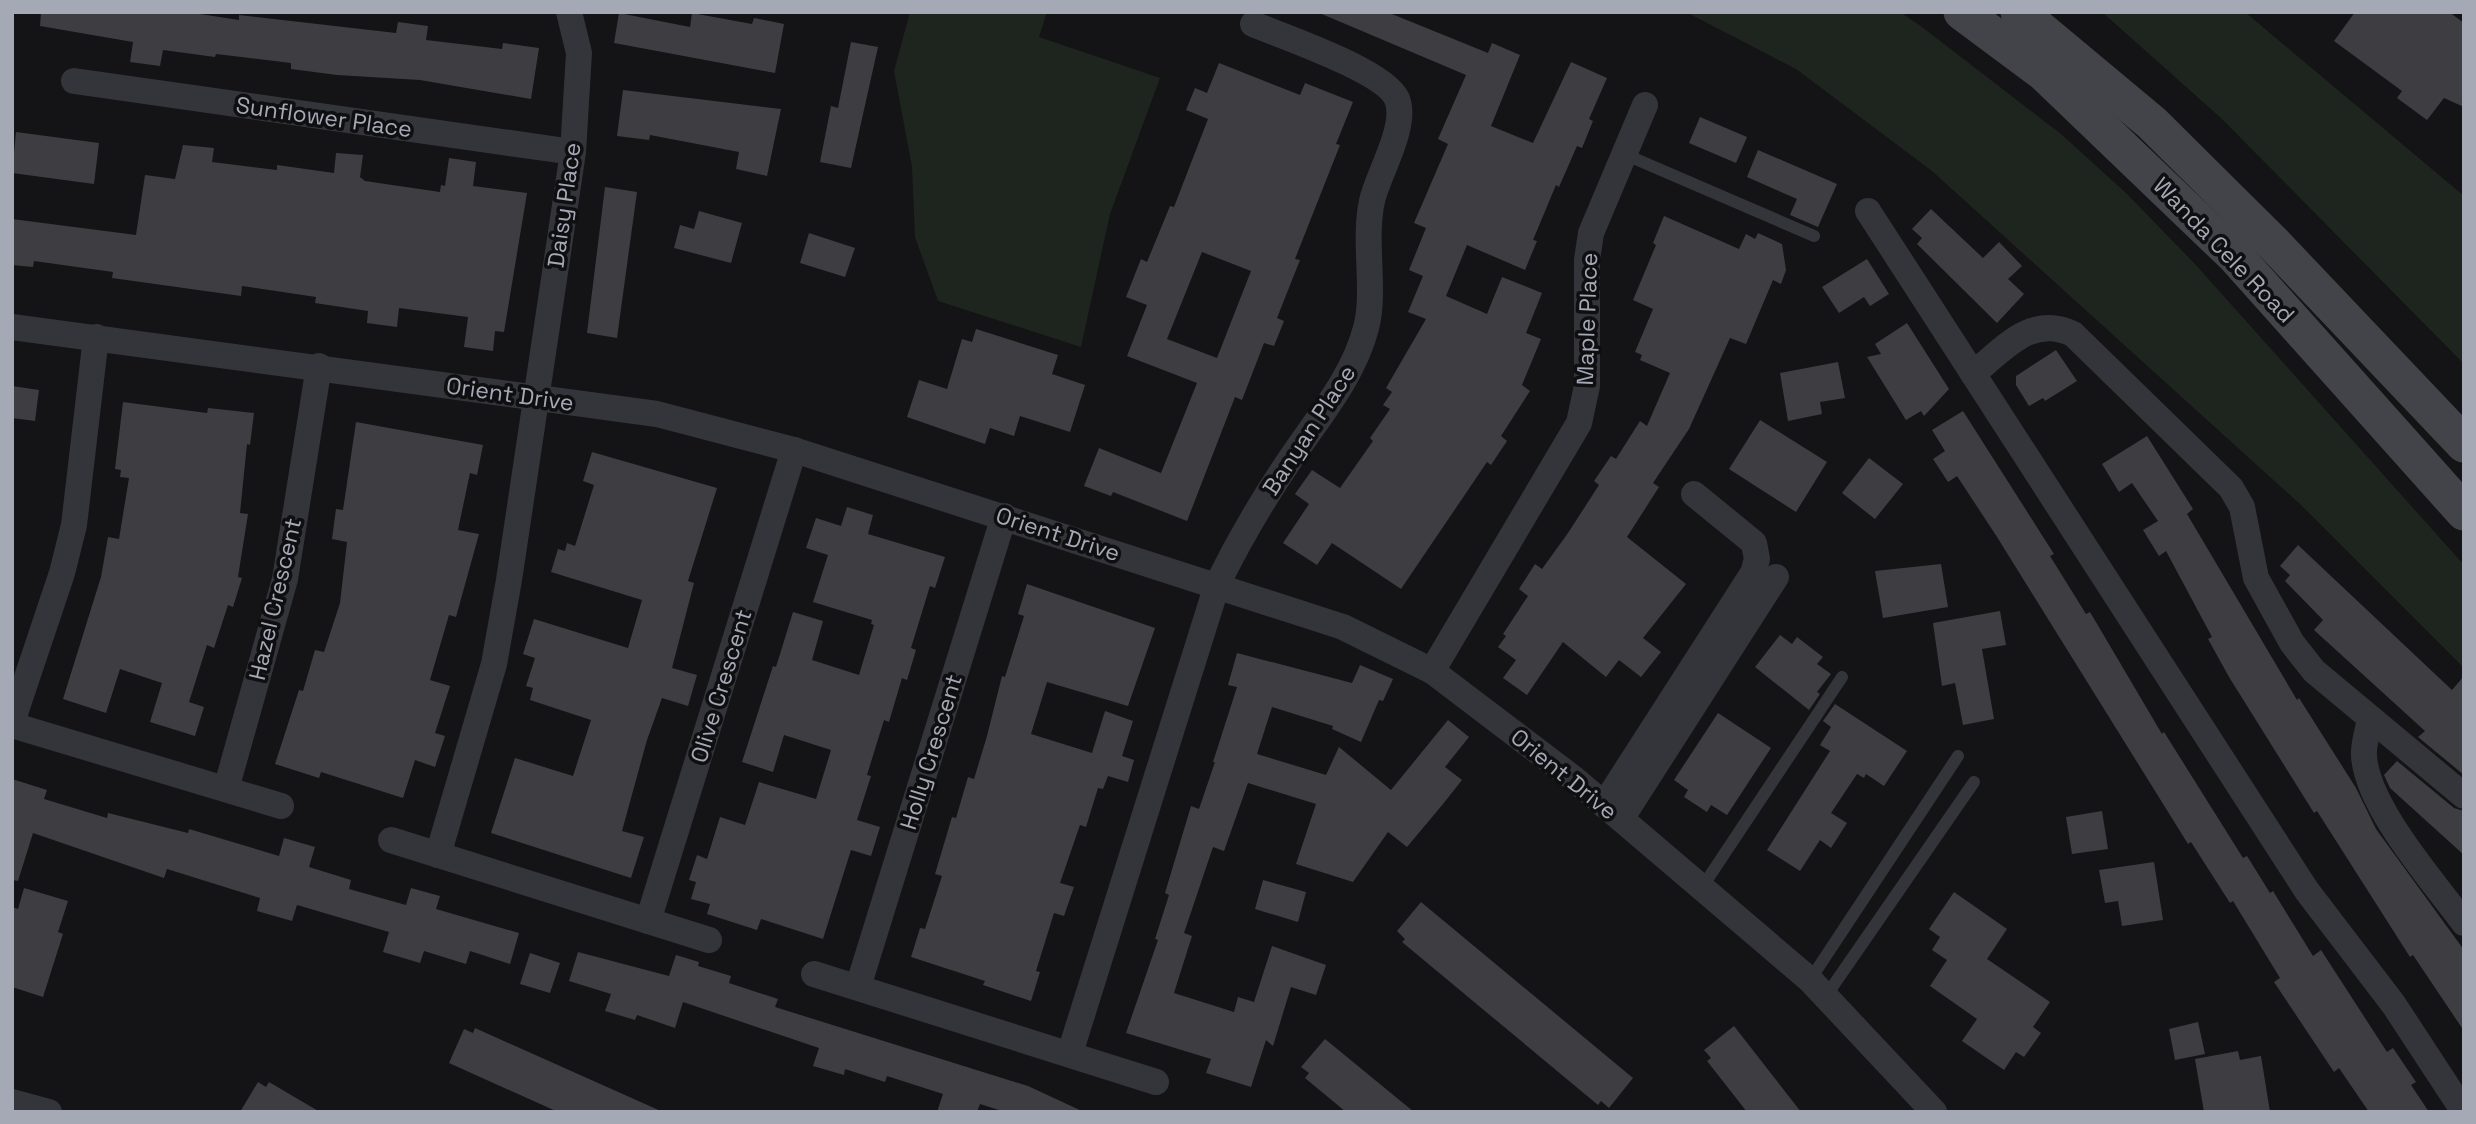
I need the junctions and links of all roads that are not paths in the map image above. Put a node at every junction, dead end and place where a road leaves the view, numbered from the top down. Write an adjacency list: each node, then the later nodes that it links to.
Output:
1 (569, 12): 7 (street, Daisy Place)
2 (1962, 12): 19 (street, Wanda Cele Road)
3 (2019, 12): 16 (street, Wanda Cele Road)
4 (1253, 24): 22 (street, Banyan Place)
5 (74, 81): 7 (street, Sunflower Place)
6 (1645, 105): 8 (street, Maple Place)
7 (573, 152): 15 (street, Daisy Place)
8 (1624, 154): 10 (lane); 23 (street, Maple Place)
9 (1868, 211): 14 (street)
10 (1814, 236)
11 (12, 327): 12 (street, Orient Drive)
12 (96, 337): 13 (street, Orient Drive); 26 (street)
13 (319, 366): 15 (street, Orient Drive); 29 (street, Hazel Crescent)
14 (1973, 374): 25 (street); 47 (street)
15 (536, 398): 17 (street, Orient Drive); 34 (street)
16 (2464, 444)
17 (794, 450): 20 (street, Orient Drive); 36 (street, Olive Crescent)
18 (1694, 495): 32 (street)
19 (2464, 512)
20 (1004, 516): 22 (street, Orient Drive); 40 (street, Holly Crescent)
21 (1776, 577): 32 (street)
22 (1217, 585): 23 (street, Orient Drive); 42 (street)
23 (1432, 671): 32 (street, Orient Drive)
24 (1842, 677): 35 (lane)
25 (2370, 719): 30 (street); 37 (street)
26 (12, 724): 29 (street)
27 (1958, 756): 41 (lane)
28 (1974, 782): 41 (lane)
29 (226, 789): 31 (street)
30 (2464, 796)
31 (281, 806)
32 (1612, 812): 35 (street, Orient Drive)
33 (391, 840): 34 (street)
34 (438, 855): 36 (street)
35 (1703, 886): 41 (street, Orient Drive)
36 (648, 921): 38 (street)
37 (2464, 923)
38 (709, 940)
39 (814, 974): 40 (street)
40 (858, 988): 42 (street)
41 (1818, 988): 46 (street, Orient Drive)
42 (1070, 1053): 43 (street)
43 (1156, 1082)
44 (12, 1102): 45 (street)
45 (48, 1112)
46 (1934, 1112)
47 (2464, 1112)

